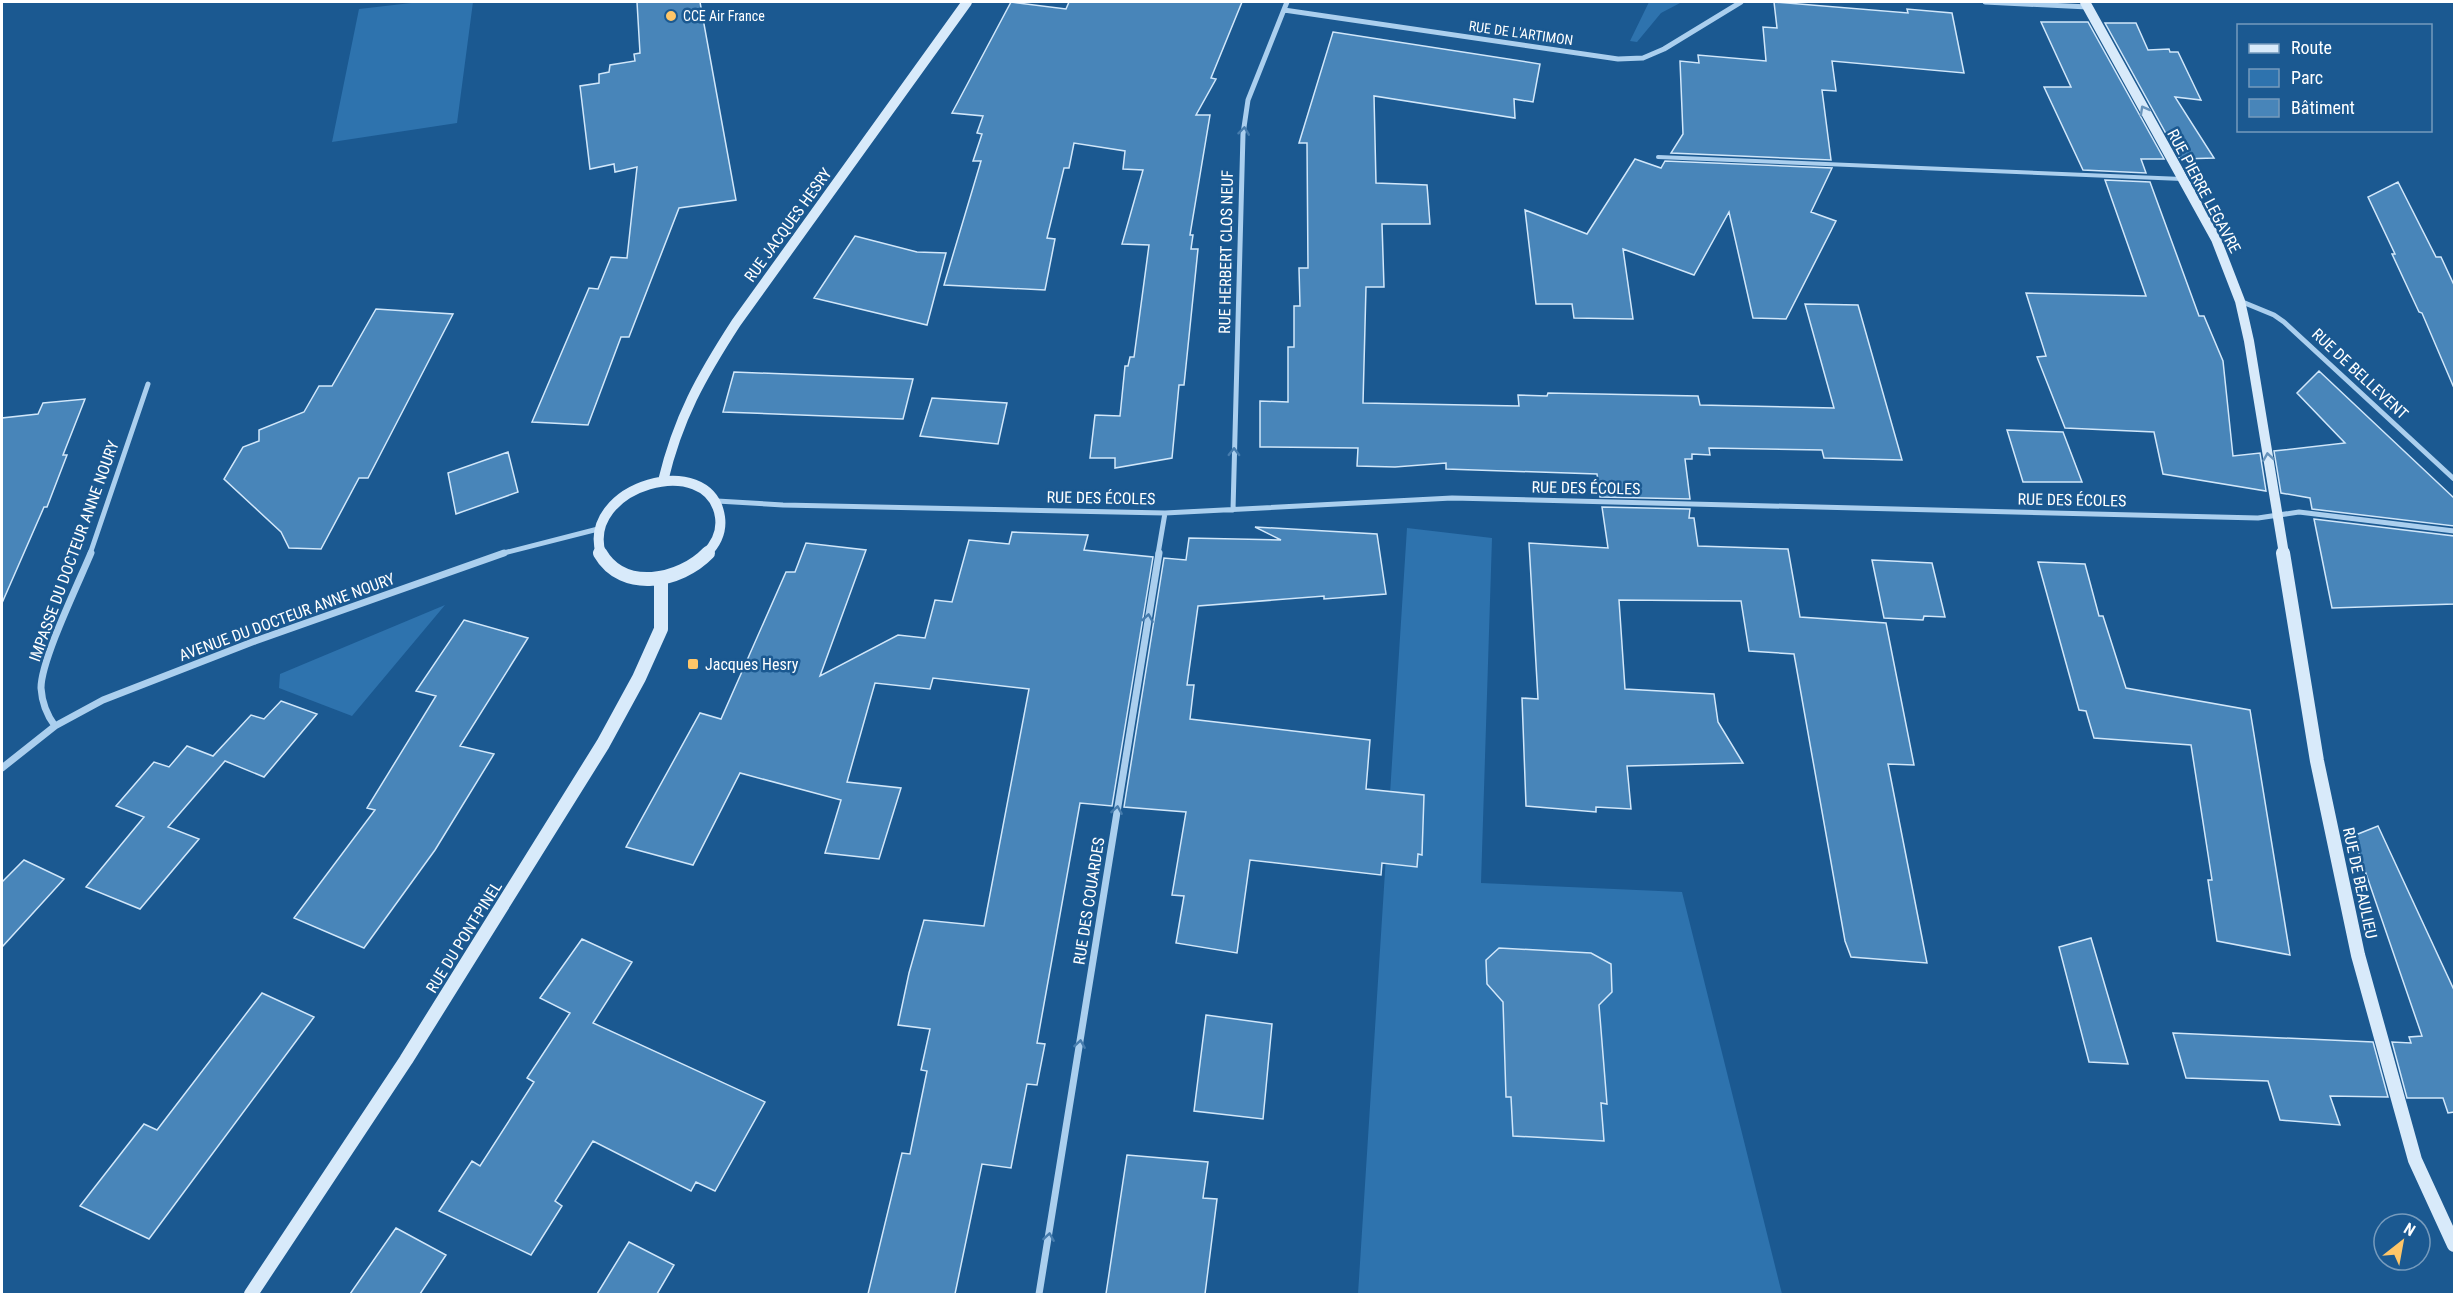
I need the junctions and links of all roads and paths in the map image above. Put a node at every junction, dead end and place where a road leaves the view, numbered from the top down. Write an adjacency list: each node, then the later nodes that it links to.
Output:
1 (967, 2): 12 (main road, RUE JACQUES HESRY)
2 (1287, 2): 6 (street, RUE HERBERT CLOS NEUF)
3 (1741, 2): 6 (street, RUE DE L'ARTIMON)
4 (1985, 2): 5 (street)
5 (2086, 4): 8 (main road, RUE PIERRE LEGAVRE, one-way to 5)
6 (1284, 10): 14 (street, RUE HERBERT CLOS NEUF, one-way to 6)
7 (1658, 157): 8 (lane)
8 (2182, 179): 9 (main road, RUE PIERRE LEGAVRE)
9 (2240, 301): 11 (street, RUE DE BELLEVENT); 16 (main road, RUE PIERRE LEGAVRE, one-way to 9)
10 (148, 384): 20 (street, IMPASSE DU DOCTEUR ANNE NOURY)
11 (2454, 479)
12 (663, 481): 13 (main road); 17 (main road)
13 (717, 501): 15 (street, RUE DES ÉCOLES); 19 (main road)
14 (1233, 510): 15 (street, RUE DES ÉCOLES); 16 (street, RUE DES ÉCOLES)
15 (1165, 513): 24 (street, RUE DES COUARDES, one-way to 15)
16 (2277, 515): 18 (street, RUE DES ÉCOLES); 22 (main road, RUE DE BEAULIEU)
17 (598, 529): 19 (main road); 20 (street, AVENUE DU DOCTEUR ANNE NOURY)
18 (2454, 531)
19 (661, 579): 23 (main road, RUE DU PONT-PINEL)
20 (55, 726): 21 (street, AVENUE DU DOCTEUR ANNE NOURY)
21 (2, 768)
22 (2454, 1245)
23 (251, 1294)
24 (1039, 1294)

